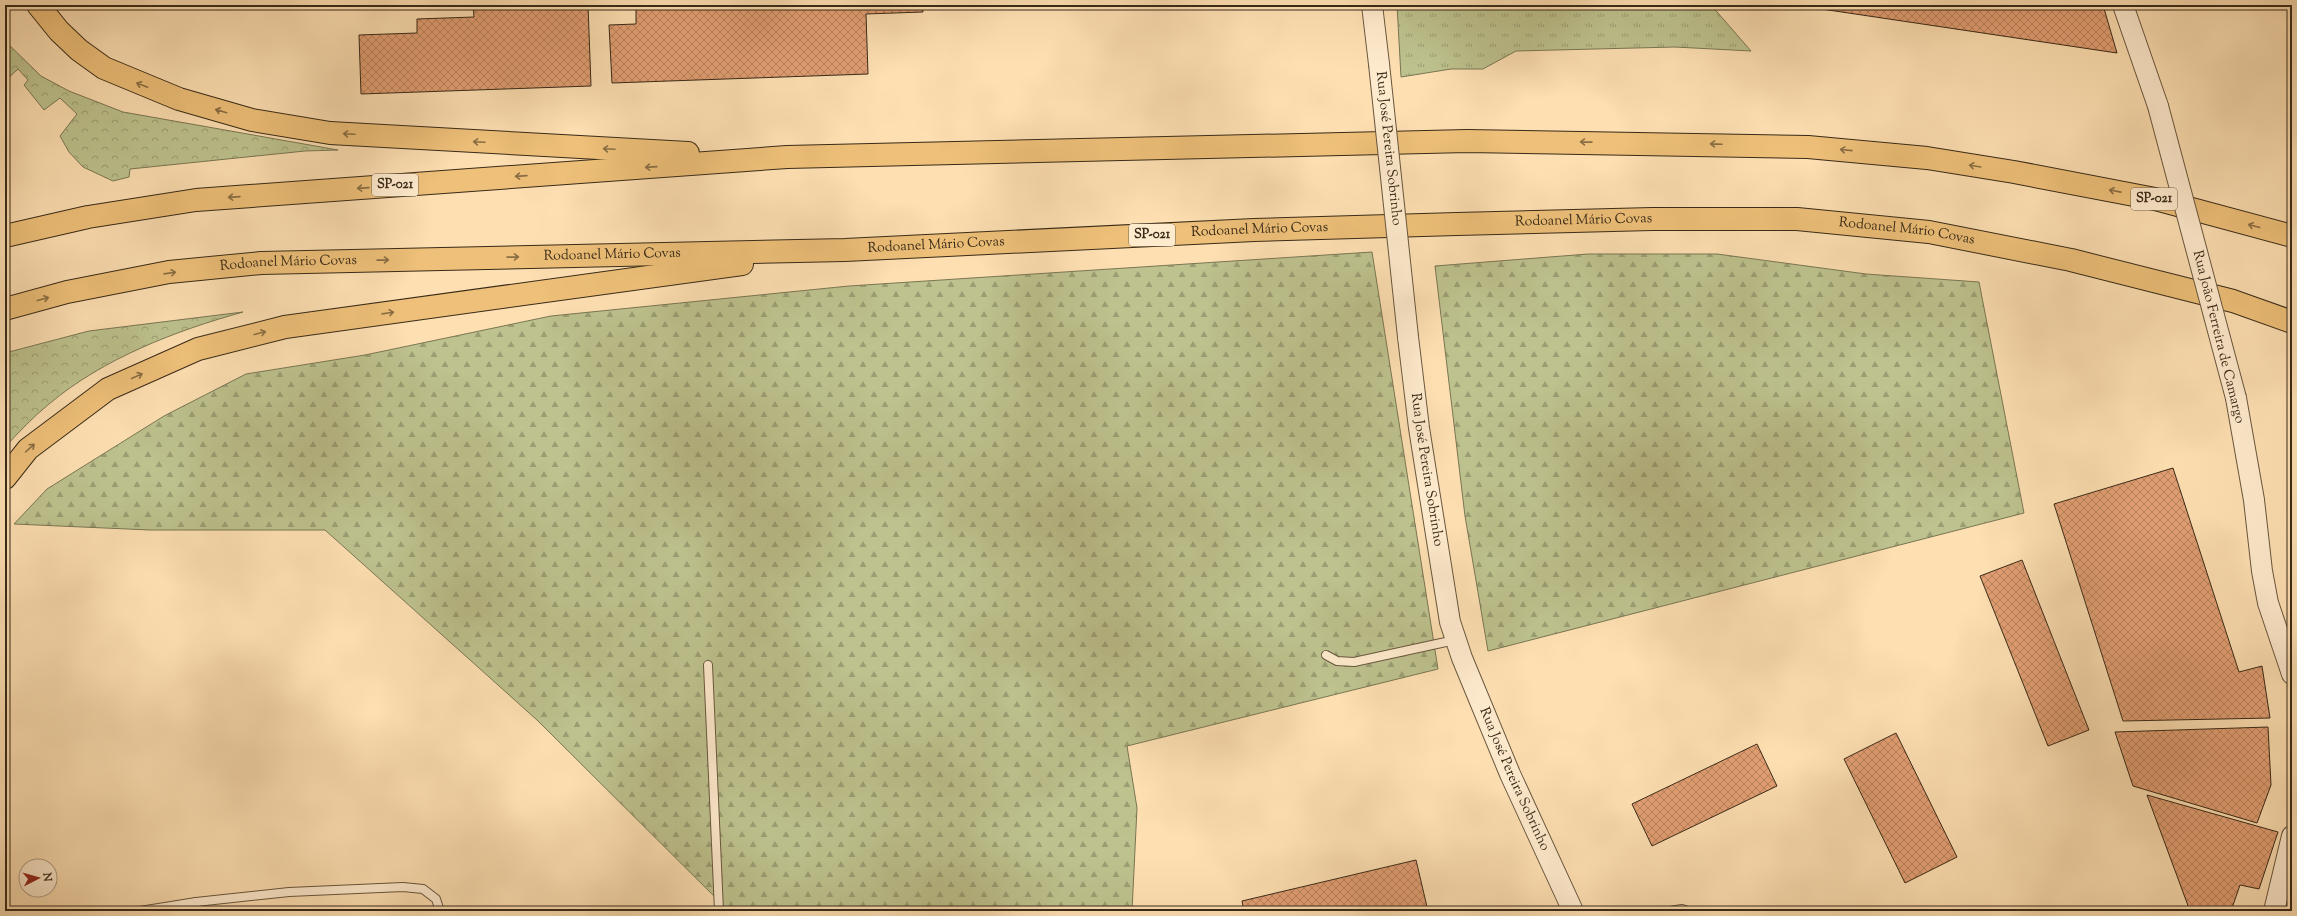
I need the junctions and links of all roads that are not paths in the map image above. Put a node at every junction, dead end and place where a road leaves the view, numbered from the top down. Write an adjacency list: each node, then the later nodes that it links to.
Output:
1 (38, 5): 4 (highway, one-way to 1)
2 (1372, 5): 11 (street, Rua José Pereira Sobrinho, bridge)
3 (2123, 5): 14 (street, Rua João Ferreira de Camargo, bridge)
4 (787, 158): 5 (highway, SP-021, one-way to 5); 6 (highway, SP-021, one-way to 4)
5 (5, 236)
6 (2292, 236)
7 (845, 250): 8 (highway, Rodoanel Mário Covas / SP-021, one-way to 7); 9 (highway, Rodoanel Mário Covas / SP-021); 10 (highway, one-way to 7)
8 (5, 309)
9 (2292, 322)
10 (5, 478)
11 (1456, 640): 12 (lane); 22 (street, Rua José Pereira Sobrinho)
12 (1326, 655)
13 (708, 664): 21 (lane)
14 (2292, 674)
15 (2292, 836): 17 (street)
16 (196, 902): 18 (lane); 19 (lane); 20 (lane)
17 (2281, 903)
18 (140, 911)
19 (197, 911)
20 (440, 911)
21 (719, 911)
22 (1573, 911)
23 (1670, 911): 24 (lane)
24 (1688, 911)

